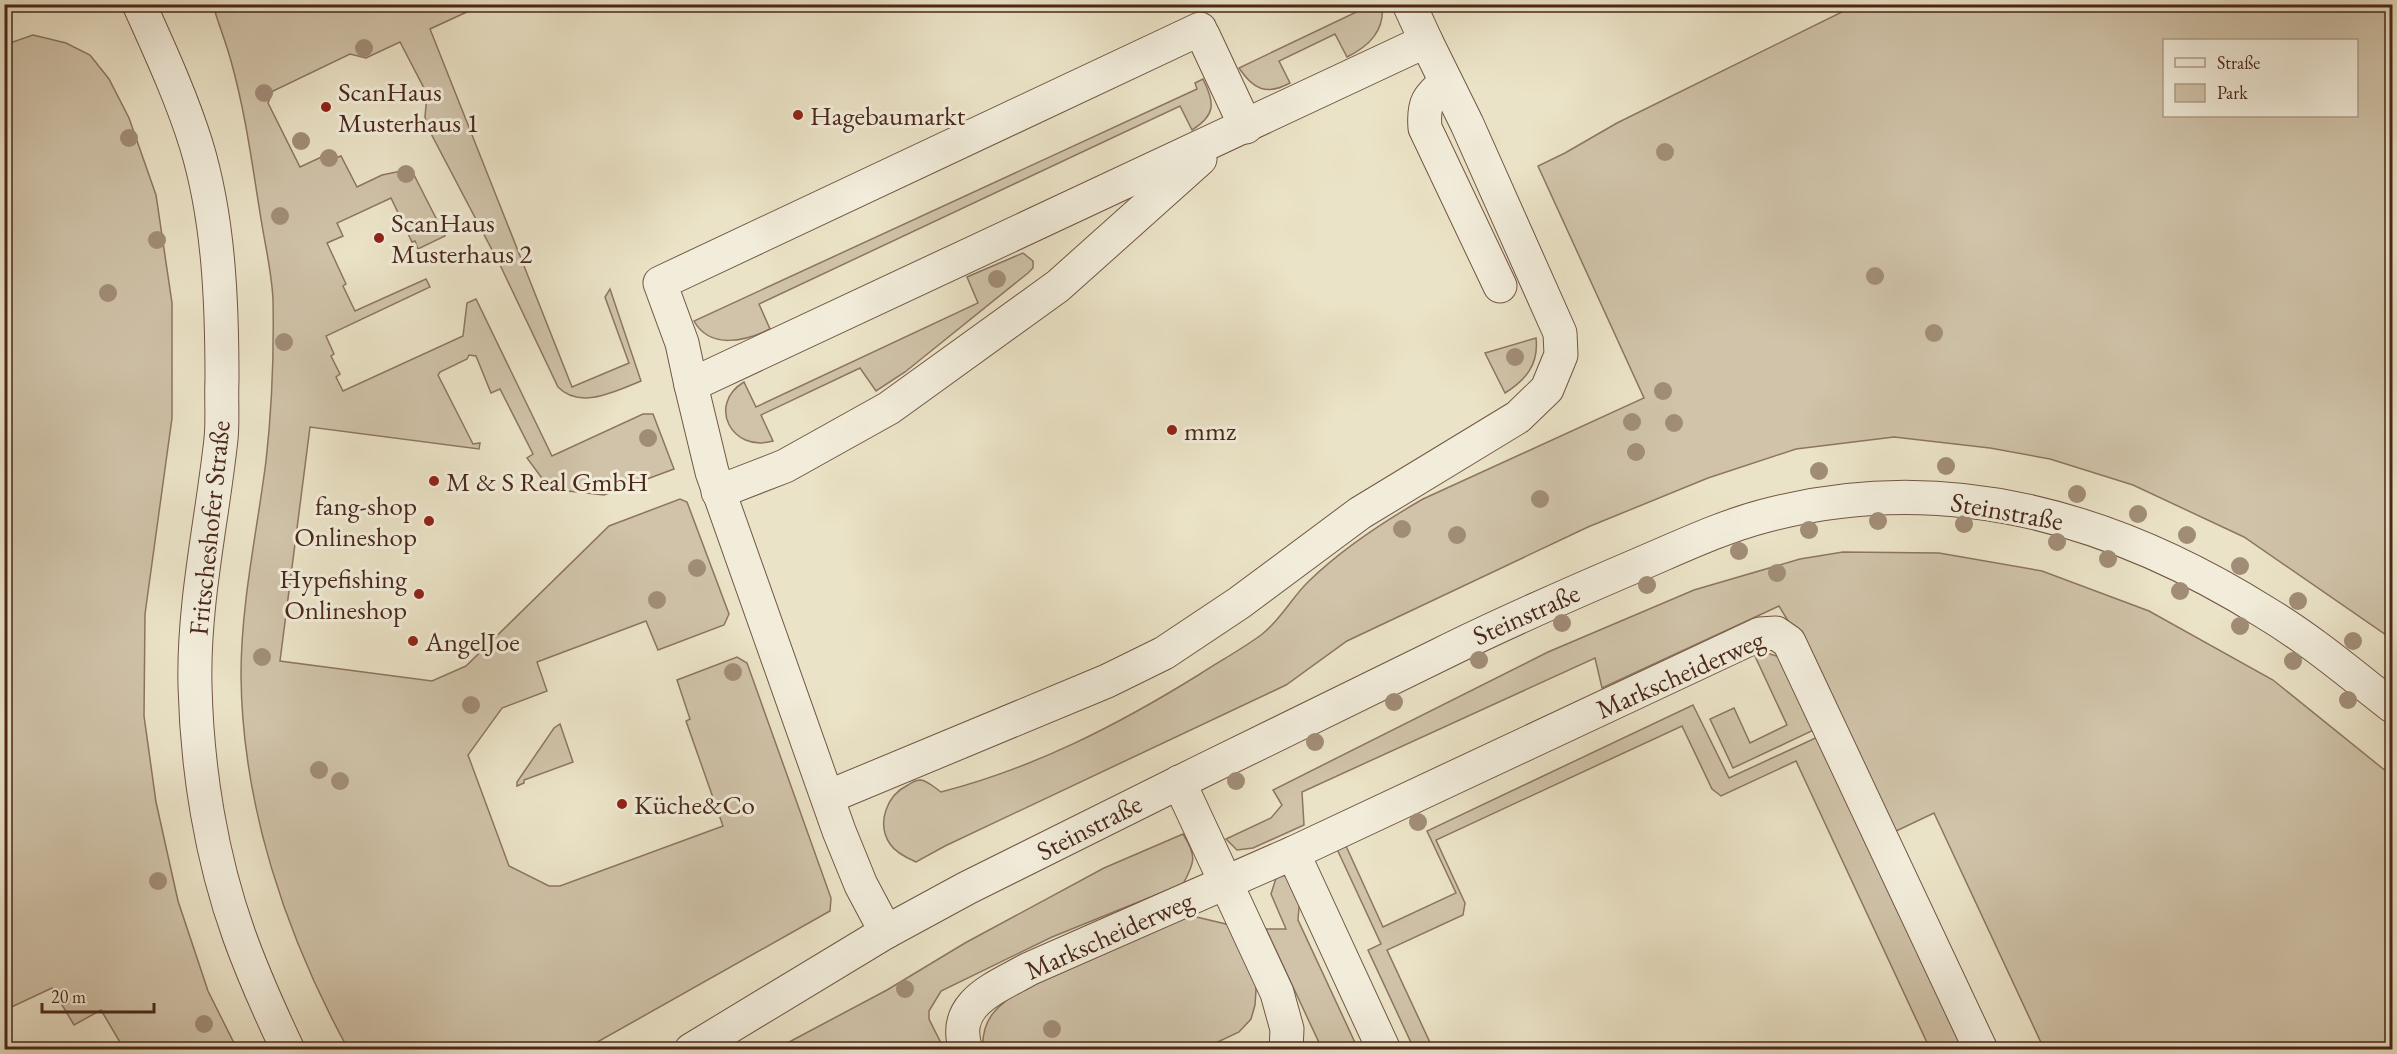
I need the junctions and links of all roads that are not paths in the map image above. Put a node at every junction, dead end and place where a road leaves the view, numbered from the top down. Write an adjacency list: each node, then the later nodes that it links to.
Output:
1 (139, 4): 15 (street, Fritscheshofer Straße)
2 (1409, 4): 3 (street)
3 (1426, 41): 4 (street); 5 (street)
4 (1446, 82): 6 (street); 11 (street)
5 (1236, 132): 7 (street); 7 (street); 8 (street)
6 (1500, 286)
7 (691, 386): 8 (street)
8 (718, 492): 11 (street)
9 (2392, 706): 10 (street, Steinstraße)
10 (1179, 782): 13 (street); 14 (street, Steinstraße)
11 (828, 796): 14 (street)
12 (1293, 853): 13 (street, Markscheiderweg); 19 (street); 20 (street, Markscheiderweg)
13 (1226, 882): 17 (street, Markscheiderweg); 18 (street)
14 (886, 932): 16 (street, Steinstraße)
15 (288, 1050)
16 (691, 1050)
17 (966, 1050)
18 (1286, 1050)
19 (1384, 1050)
20 (1981, 1050)

